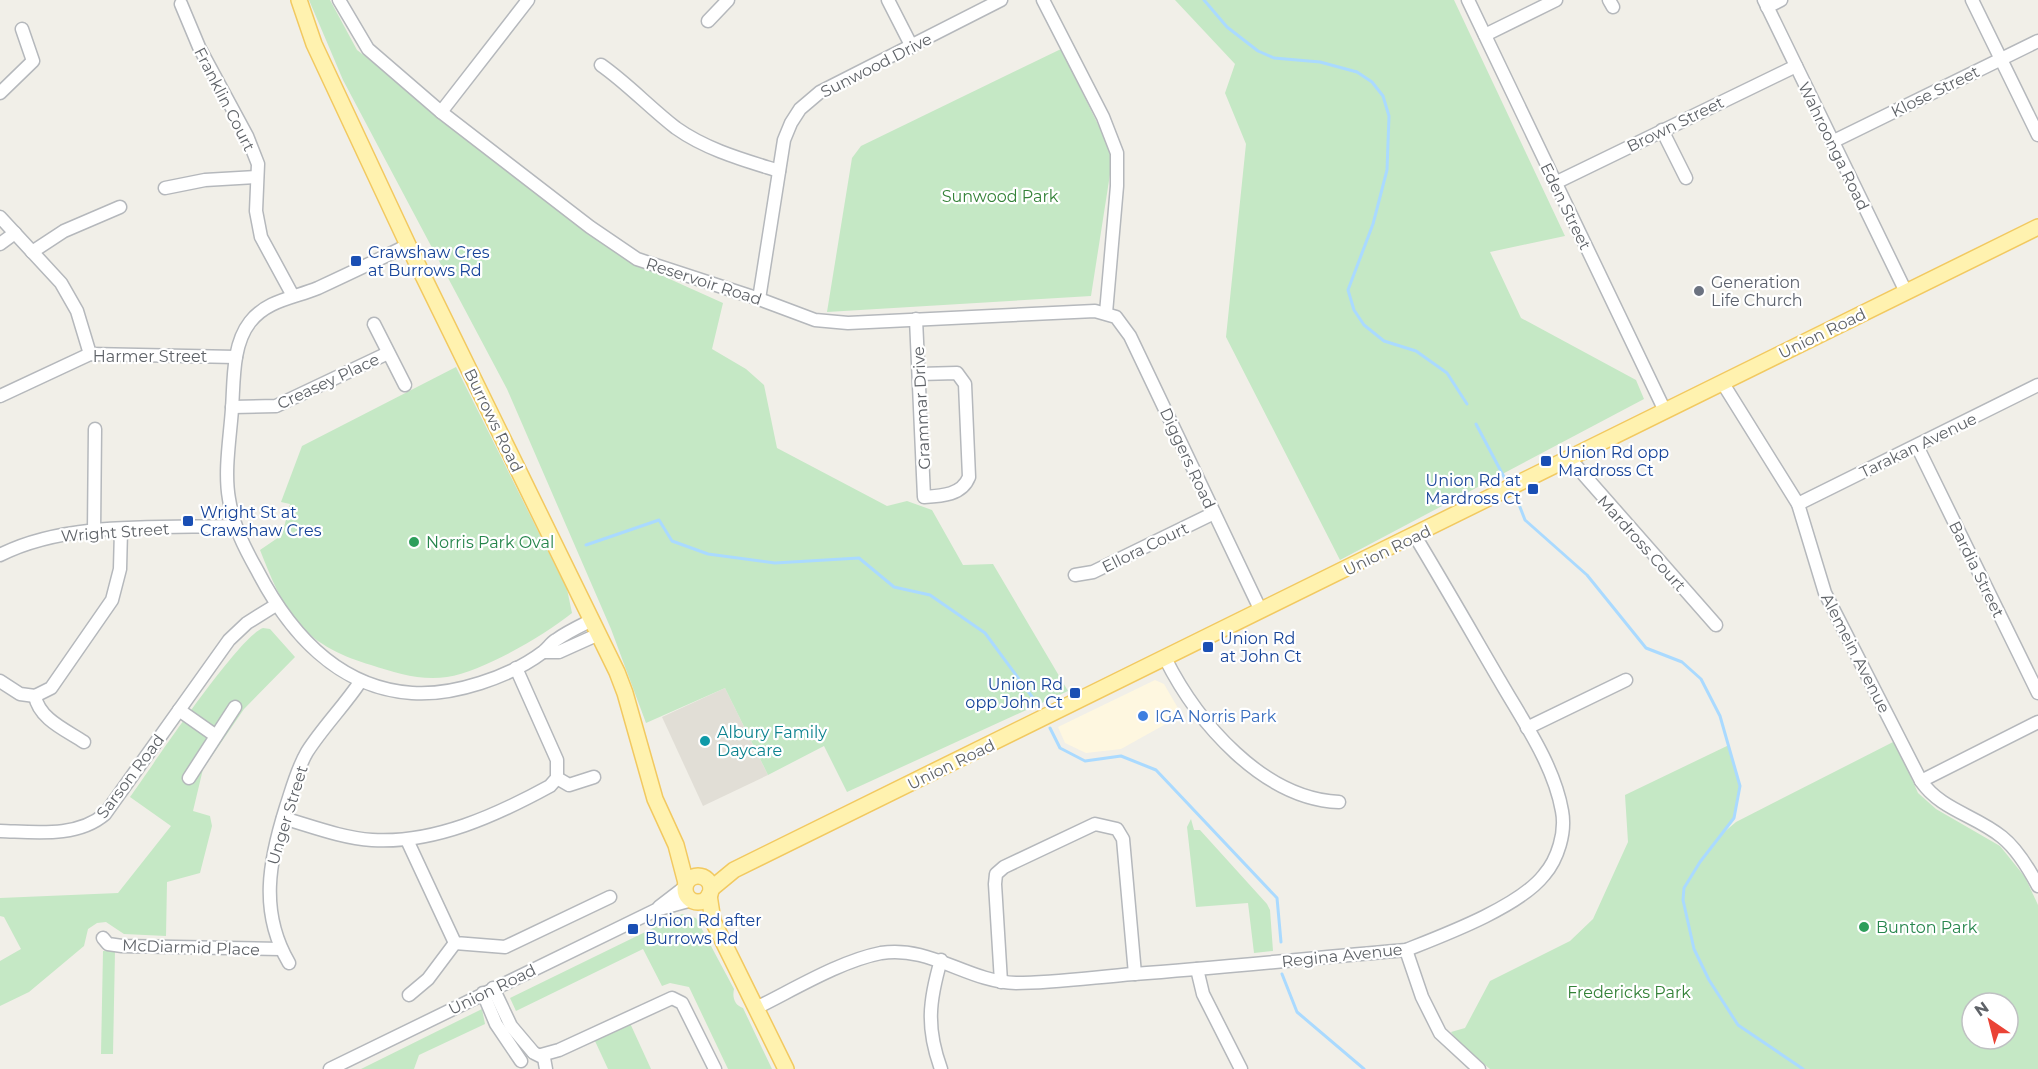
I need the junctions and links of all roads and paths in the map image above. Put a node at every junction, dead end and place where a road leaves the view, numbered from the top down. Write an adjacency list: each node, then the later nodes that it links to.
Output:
1 (299, 0): 37 (main road, Burrows Road)
2 (339, 0): 23 (street, Reservoir Road)
3 (728, 0): 14 (street)
4 (888, 0): 18 (street)
5 (1001, 0): 18 (street, Sunwood Drive)
6 (1043, 0): 42 (street)
7 (1468, 0): 16 (street, Eden Street)
8 (1556, 0): 16 (street)
9 (1781, 0): 13 (street)
10 (1972, 0): 19 (street)
11 (525, 1): 23 (street)
12 (181, 4): 28 (street, Franklin Court)
13 (1765, 4): 21 (street, Wahroonga Road)
14 (708, 21)
15 (22, 29): 22 (street)
16 (1485, 35): 30 (street, Eden Street)
17 (2038, 41): 19 (street, Klose Street)
18 (912, 47): 27 (street, Sunwood Drive)
19 (2001, 59): 25 (street); 26 (street, Klose Street)
20 (601, 65): 27 (street)
21 (1796, 66): 24 (street, Brown Street); 26 (street, Wahroonga Road)
22 (0, 93)
23 (441, 112): 41 (street, Reservoir Road)
24 (1662, 130): 29 (street); 30 (street, Brown Street)
25 (2038, 135)
26 (1832, 141): 39 (street, Wahroonga Road)
27 (779, 171): 41 (street, Sunwood Drive)
28 (257, 177): 31 (street); 40 (street, Franklin Court)
29 (1686, 178)
30 (1555, 183): 54 (street, Eden Street)
31 (165, 188)
32 (120, 207): 38 (street)
33 (0, 217): 35 (street)
34 (2038, 226): 39 (main road, Union Road)
35 (15, 233): 36 (street); 38 (street)
36 (0, 244)
37 (408, 245): 40 (street); 69 (main road, Burrows Road)
38 (32, 252): 46 (street)
39 (1906, 292): 49 (main road, Union Road)
40 (292, 296): 47 (street)
41 (759, 299): 43 (street, Reservoir Road)
42 (1101, 312): 43 (street, Reservoir Road); 59 (street, Diggers Road)
43 (916, 320): 48 (street, Grammar Drive)
44 (374, 324): 45 (street, Creasey Place)
45 (388, 353): 50 (street, Creasey Place); 53 (street, Creasey Place)
46 (90, 354): 47 (street, Harmer Street); 52 (street, Harmer Street)
47 (236, 357): 53 (street)
48 (919, 374): 48 (street, Grammar Drive)
49 (1722, 382): 54 (main road, Union Road); 58 (street, Alemein Avenue)
50 (405, 385)
51 (2038, 385): 56 (street, Tarakan Avenue)
52 (0, 396)
53 (232, 406): 60 (street)
54 (1665, 411): 57 (main road, Union Road)
55 (95, 429): 62 (street)
56 (1917, 446): 58 (street, Tarakan Avenue); 75 (street, Bardia Street)
57 (1570, 459): 63 (main road, Union Road); 68 (street, Mardross Court)
58 (1798, 504): 86 (street, Alemein Avenue)
59 (1214, 513): 65 (street, Ellora Court); 67 (street, Diggers Road)
60 (234, 526): 61 (street, Wright Street); 66 (street)
61 (121, 530): 62 (street, Wright Street); 76 (street)
62 (94, 532): 64 (street, Wright Street)
63 (1415, 536): 67 (main road, Union Road); 80 (street, Regina Avenue)
64 (0, 555)
65 (1075, 575)
66 (276, 605): 74 (street); 78 (street, Sarson Road)
67 (1261, 611): 70 (main road, Union Road)
68 (1716, 625)
69 (595, 627): 71 (street); 92 (main road, Burrows Road)
70 (1165, 658): 87 (street); 92 (main road, Union Road)
71 (516, 668): 74 (street); 85 (street)
72 (1626, 680): 80 (street)
73 (0, 681): 76 (street)
74 (360, 682): 88 (street, Unger Street)
75 (2038, 693)
76 (35, 696): 82 (street)
77 (235, 707): 81 (street)
78 (179, 710): 81 (street); 89 (street, Sarson Road)
79 (2038, 722): 86 (street)
80 (1527, 728): 97 (street, Regina Avenue)
81 (216, 736): 84 (street)
82 (84, 742)
83 (594, 777): 85 (street)
84 (189, 778)
85 (557, 778): 90 (street)
86 (1921, 781): 91 (street, Alemein Avenue)
87 (1339, 802)
88 (283, 818): 90 (street); 96 (street, Unger Street)
89 (0, 831)
90 (407, 840): 95 (street)
91 (2036, 879)
92 (698, 889): 103 (street, Union Road); 105 (main road, Burrows Road)
93 (610, 897): 95 (street)
94 (102, 938): 96 (street, McDiarmid Place)
95 (455, 943): 104 (street)
96 (281, 949): 99 (street, Unger Street)
97 (1406, 950): 100 (street, Regina Avenue); 113 (street)
98 (941, 960): 102 (street, Regina Avenue); 105 (street, Regina Avenue); 111 (street)
99 (289, 963)
100 (1197, 969): 101 (street, Regina Avenue); 112 (street)
101 (1135, 974): 102 (street, Regina Avenue); 102 (street)
102 (1001, 982)
103 (488, 990): 106 (street); 107 (street); 108 (street, Union Road)
104 (409, 995)
105 (756, 1008): 110 (main road, Burrows Road)
106 (541, 1060): 107 (street); 109 (street)
107 (520, 1067)
108 (330, 1069)
109 (715, 1069)
110 (786, 1069)
111 (941, 1069)
112 (1240, 1069)
113 (1479, 1069)

